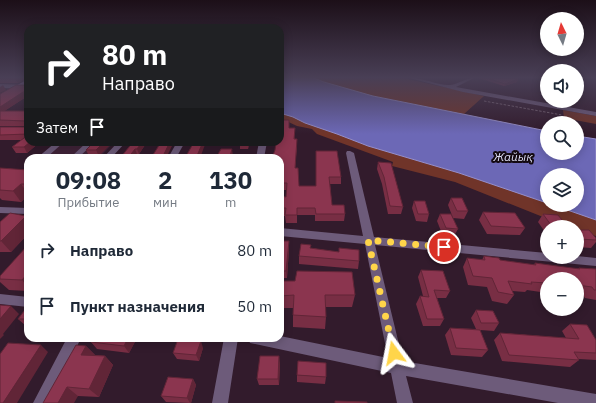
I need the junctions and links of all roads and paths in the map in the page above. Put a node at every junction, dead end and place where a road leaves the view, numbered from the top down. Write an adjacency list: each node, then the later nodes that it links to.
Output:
1 (503, 97): 5 (street)
2 (514, 97): 4 (street)
3 (483, 100): 6 (path)
4 (540, 101)
5 (596, 114)
6 (562, 115)
7 (55, 146): 11 (street)
8 (87, 146): 12 (street)
9 (118, 146): 13 (street)
10 (350, 153): 17 (street)
11 (46, 154)
12 (78, 154)
13 (111, 154)
14 (0, 210): 15 (street)
15 (24, 211)
16 (284, 232): 17 (street)
17 (368, 240): 18 (street); 24 (street)
18 (596, 262)
19 (0, 298): 20 (street)
20 (24, 301)
21 (72, 342): 26 (street)
22 (230, 342): 27 (street)
23 (274, 342): 24 (street)
24 (397, 368): 25 (street); 28 (street)
25 (596, 402)
26 (41, 403)
27 (220, 403)
28 (405, 403)

